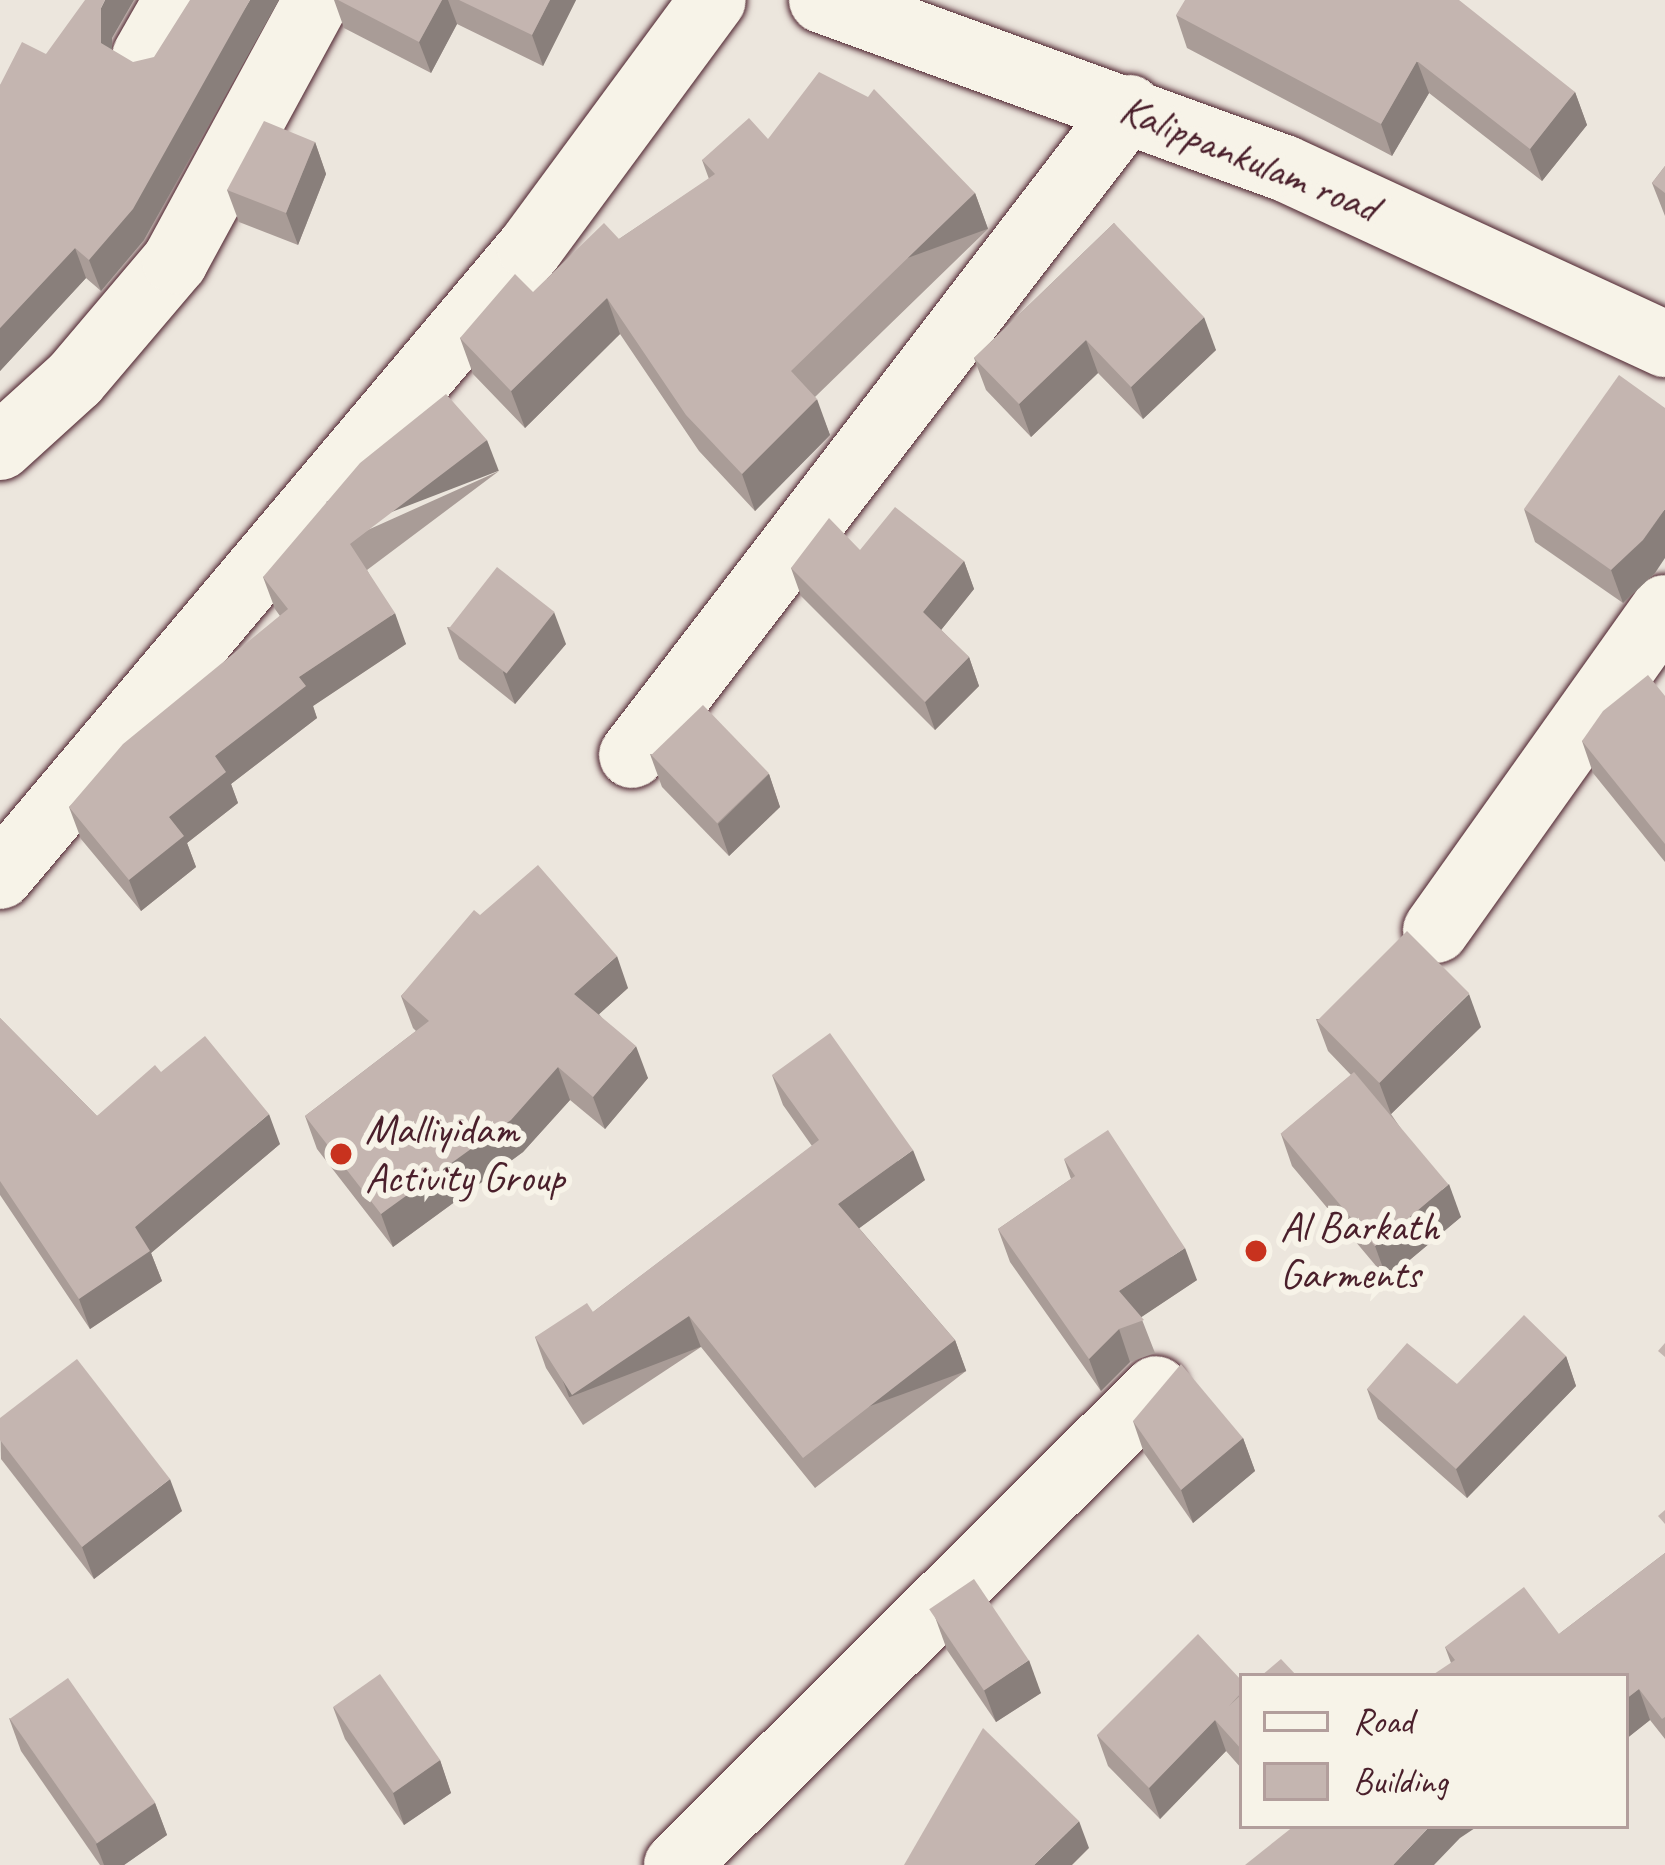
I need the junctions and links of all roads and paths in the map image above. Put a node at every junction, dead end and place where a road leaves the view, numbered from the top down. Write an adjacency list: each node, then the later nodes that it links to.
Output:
1 (177, 0): 5 (street)
2 (316, 0): 8 (street)
3 (713, 0): 11 (street)
4 (822, 0): 6 (street, Kalippankulam road)
5 (146, 56)
6 (1129, 108): 7 (street, Kalippankulam road); 10 (street)
7 (1665, 344)
8 (0, 447)
9 (1665, 608): 12 (street)
10 (632, 754)
11 (0, 876)
12 (1436, 930)
13 (1156, 1390): 14 (street)
14 (676, 1865)

